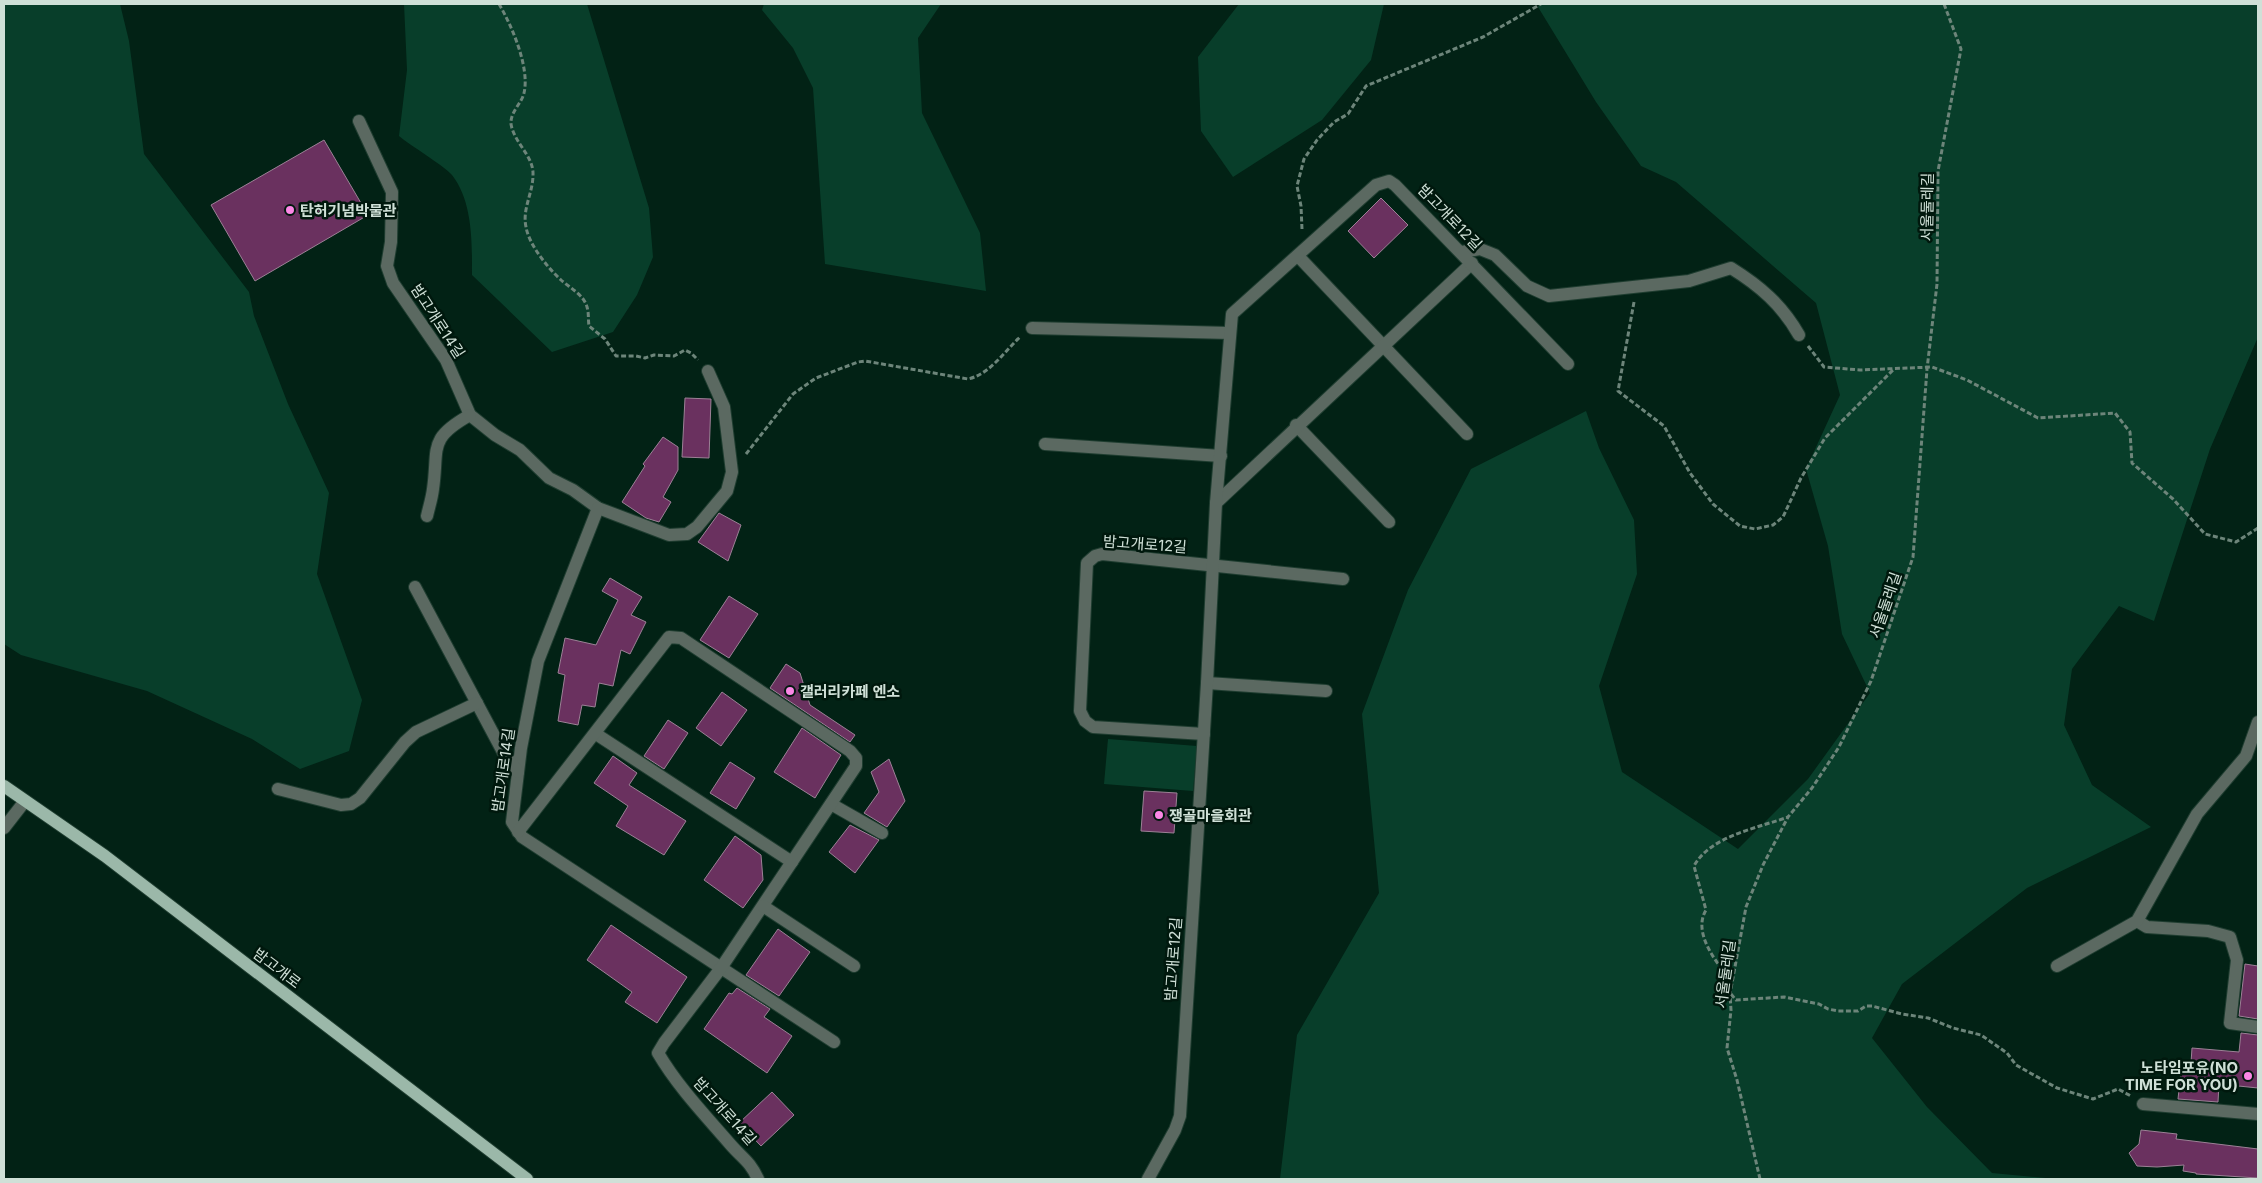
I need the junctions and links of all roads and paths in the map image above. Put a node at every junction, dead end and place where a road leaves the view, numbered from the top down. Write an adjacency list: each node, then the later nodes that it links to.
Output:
1 (499, 4): 16 (path)
2 (1541, 4): 5 (path)
3 (1944, 4): 15 (path, 서울둘레길)
4 (360, 121): 17 (street, 밤고개로14길)
5 (1302, 252): 6 (street, 밤고개로12길); 10 (street, 밤고개로12길); 12 (street)
6 (1462, 252): 7 (street, 밤고개로12길); 8 (street)
7 (1472, 263): 12 (street); 13 (street, 밤고개로12길)
8 (1637, 287): 11 (street); 14 (path)
9 (1032, 328): 10 (street); 22 (path)
10 (1230, 333): 21 (street, 밤고개로12길)
11 (1799, 335): 14 (path)
12 (1384, 346): 18 (street); 19 (street)
13 (1568, 364)
14 (1894, 369): 15 (path)
15 (1928, 369): 27 (path); 42 (path, 서울둘레길)
16 (708, 371): 22 (street, 밤고개로14길)
17 (470, 415): 24 (street, 밤고개로14길); 25 (street)
18 (1296, 425): 23 (street); 26 (street)
19 (1467, 434)
20 (1045, 444): 21 (street)
21 (1221, 456): 23 (street, 밤고개로12길)
22 (732, 472): 24 (street, 밤고개로14길)
23 (1216, 502): 28 (street, 밤고개로12길)
24 (598, 508): 37 (street, 밤고개로14길)
25 (426, 516)
26 (1389, 522)
27 (2258, 528)
28 (1213, 565): 29 (street); 31 (street, 밤고개로12길); 36 (street, 밤고개로12길)
29 (1343, 579)
30 (415, 587): 33 (street)
31 (1207, 683): 32 (street); 36 (street, 밤고개로12길)
32 (1326, 691)
33 (477, 702): 37 (street); 39 (street)
34 (2258, 722): 48 (street)
35 (596, 734): 41 (street, 밤고개로14길); 44 (street); 46 (street)
36 (1204, 734): 60 (street, 밤고개로12길)
37 (518, 772): 44 (street, 밤고개로14길)
38 (4, 786): 40 (main road, 밤고개로)
39 (278, 789)
40 (25, 801): 43 (street); 58 (main road, 밤고개로)
41 (831, 804): 45 (street); 46 (street, 밤고개로14길)
42 (1788, 817): 52 (path, 서울둘레길); 52 (path)
43 (4, 828)
44 (518, 832): 51 (street)
45 (882, 833)
46 (792, 862): 47 (street, 밤고개로14길)
47 (763, 906): 49 (street); 51 (street, 밤고개로14길)
48 (2137, 921): 50 (street); 54 (street)
49 (854, 966)
50 (2057, 966)
51 (721, 968): 55 (street); 59 (street, 밤고개로14길)
52 (1732, 981): 53 (path, 서울둘레길)
53 (1730, 994): 56 (path); 61 (path, 서울둘레길)
54 (2258, 1027)
55 (834, 1042)
56 (2143, 1104): 57 (street)
57 (2258, 1114)
58 (527, 1179)
59 (758, 1179)
60 (1148, 1179)
61 (1760, 1179)

